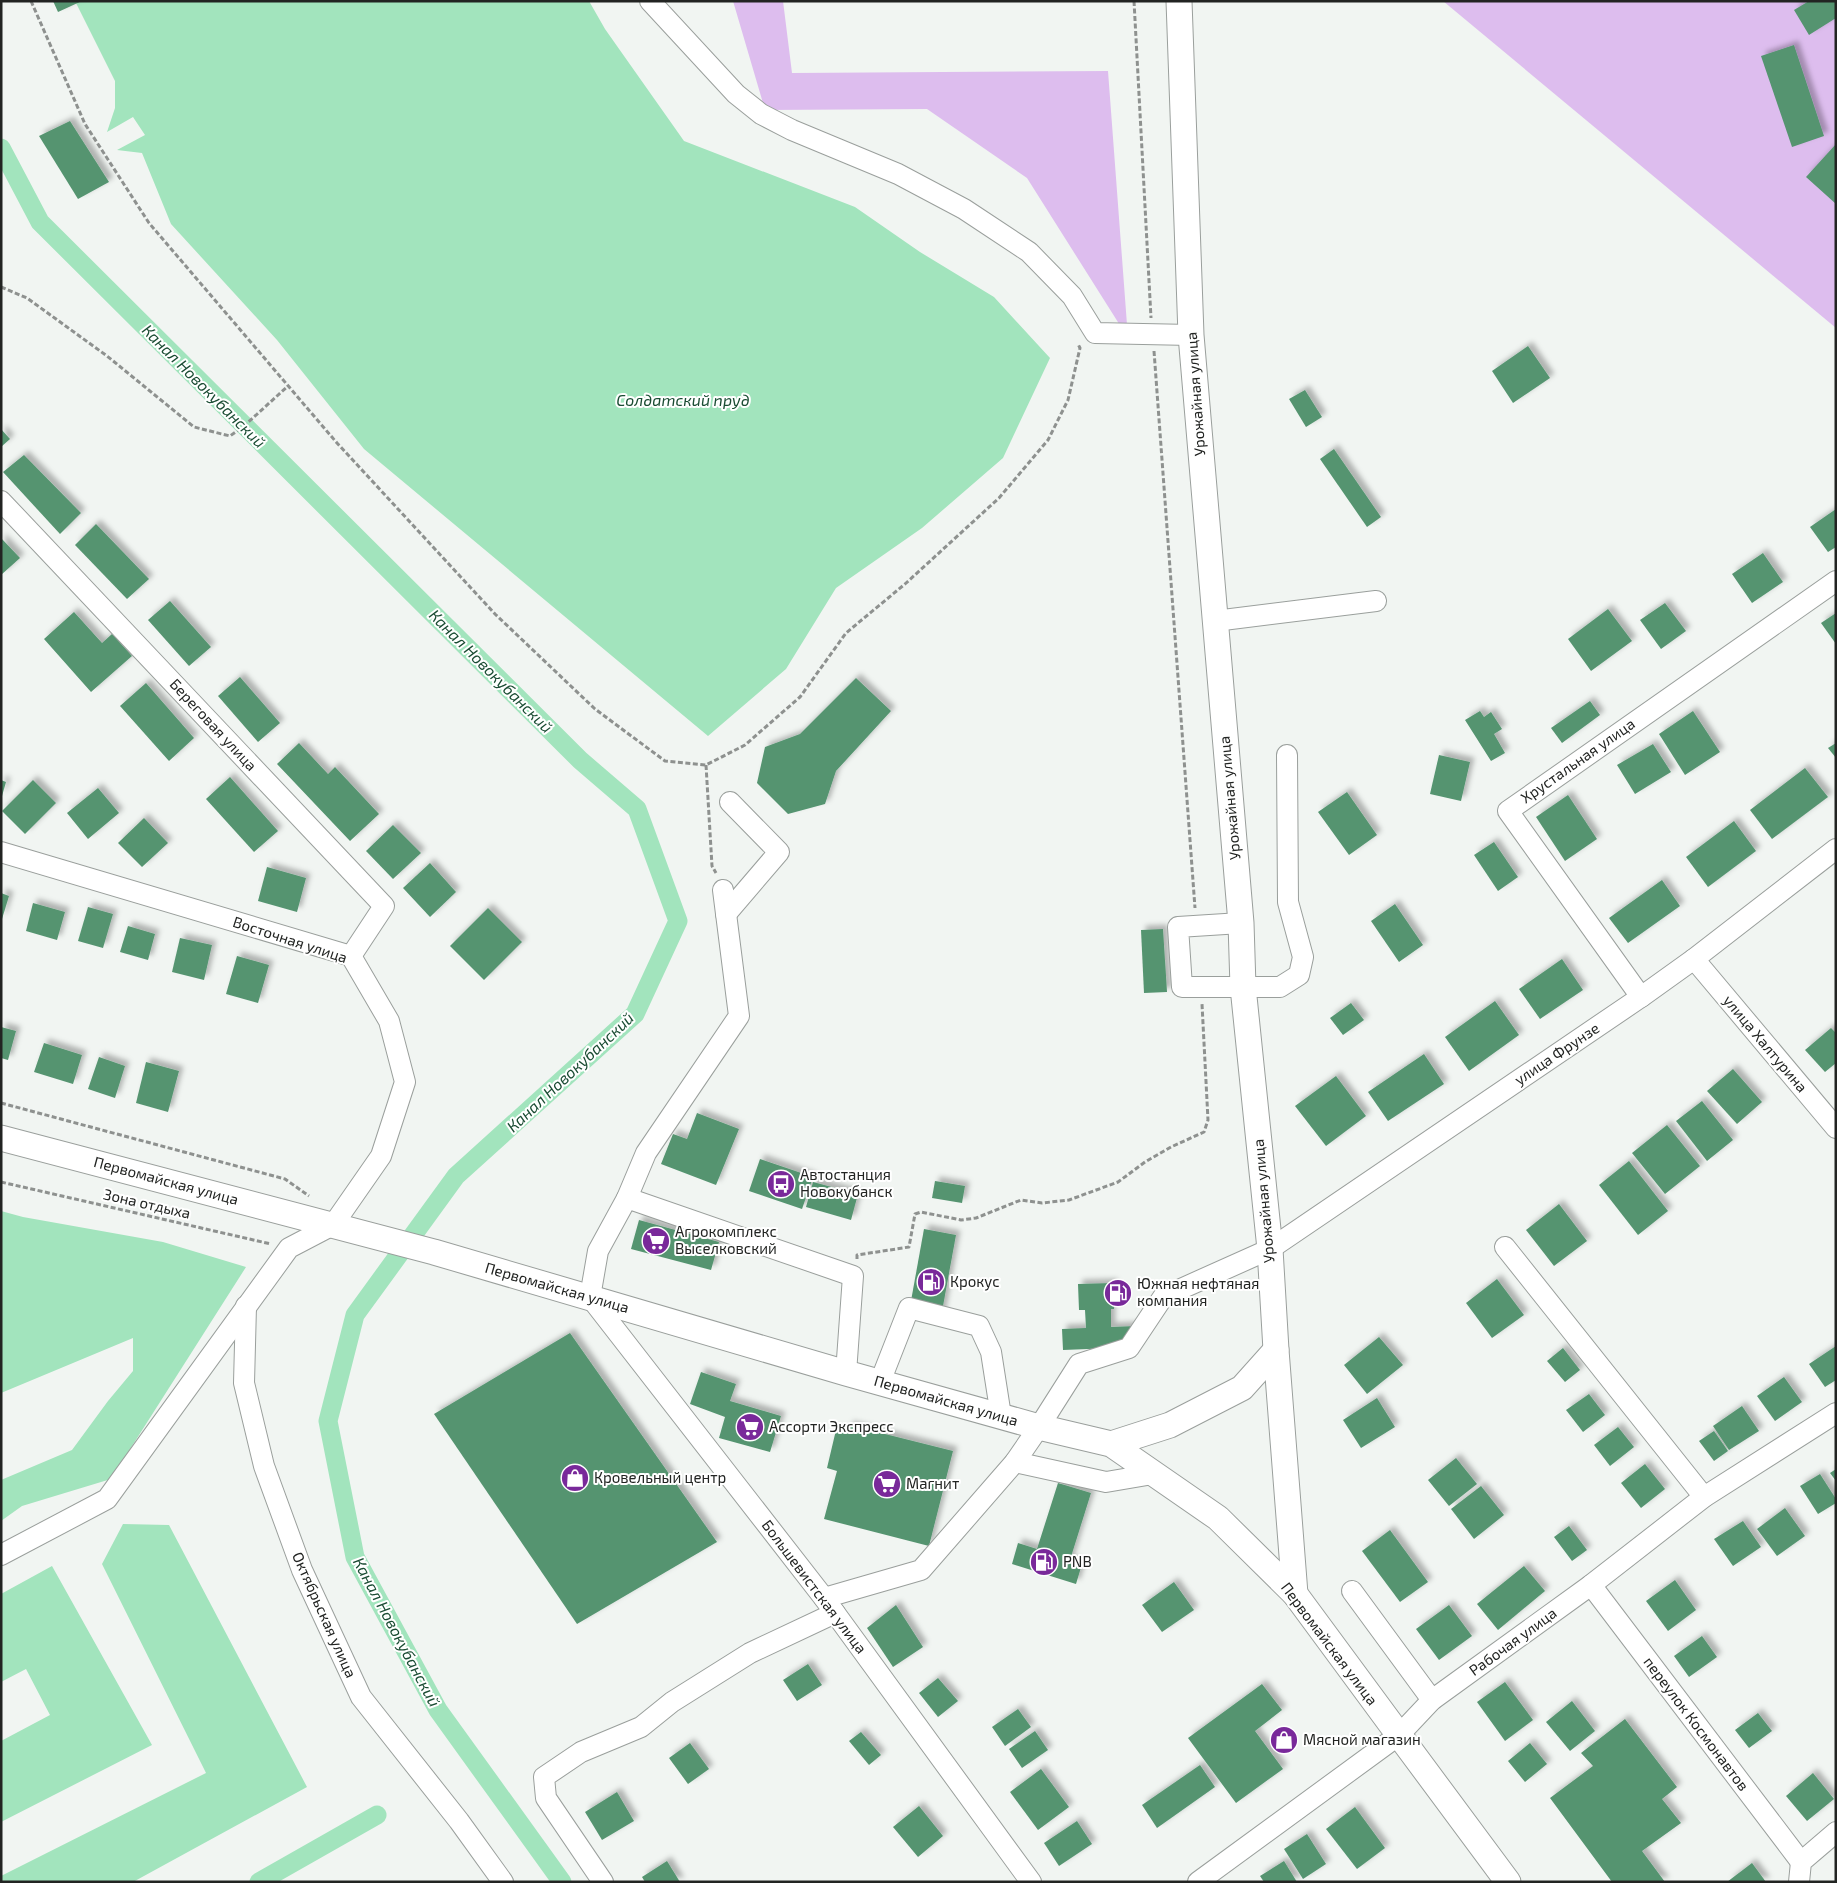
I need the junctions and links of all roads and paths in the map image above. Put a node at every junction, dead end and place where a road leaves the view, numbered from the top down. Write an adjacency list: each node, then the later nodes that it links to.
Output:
1 (31, 1): 9 (path)
2 (650, 1): 6 (street)
3 (1134, 1): 6 (path)
4 (1179, 1): 7 (main road, Урожайная улица)
5 (1, 287): 9 (path)
6 (1153, 335): 7 (street); 22 (path)
7 (1191, 335): 13 (main road, Урожайная улица)
8 (1080, 348): 15 (path)
9 (288, 386): 15 (path)
10 (1, 501): 23 (street, Береговая улица)
11 (1836, 581): 27 (street, Хрустальная улица)
12 (1376, 601): 13 (street)
13 (1215, 621): 21 (main road, Урожайная улица)
14 (1287, 755): 26 (street)
15 (706, 765): 19 (path)
16 (730, 802): 20 (street)
17 (1836, 848): 24 (street, улица Фрунзе)
18 (1, 852): 23 (street, Восточная улица)
19 (723, 890): 20 (street)
20 (726, 914): 32 (street)
21 (1241, 923): 22 (street); 26 (main road, Урожайная улица)
22 (1197, 926): 25 (street)
23 (351, 956): 33 (street, Восточная улица)
24 (1694, 959): 27 (street, улица Фрунзе); 29 (street, улица Халтурина)
25 (1201, 986): 26 (street); 37 (path)
26 (1243, 986): 36 (main road, Урожайная улица)
27 (1641, 997): 36 (street, улица Фрунзе)
28 (1, 1103): 33 (path)
29 (1836, 1128)
30 (1, 1138): 33 (main road, Первомайская улица)
31 (1, 1182): 35 (path, Зона отдыха)
32 (627, 1198): 37 (street); 38 (street)
33 (338, 1218): 35 (street); 38 (main road, Первомайская улица)
34 (1505, 1247): 49 (street)
35 (289, 1248): 39 (street)
36 (1270, 1249): 40 (main road, Урожайная улица); 45 (street, улица Фрунзе)
37 (854, 1276): 41 (street)
38 (590, 1297): 41 (main road, Первомайская улица); 54 (street, Большевистская улица)
39 (246, 1306): 50 (street); 59 (street, Октябрьская улица)
40 (1276, 1350): 46 (main road); 53 (main road, Урожайная улица)
41 (846, 1373): 42 (main road, Первомайская улица)
42 (880, 1382): 44 (main road, Первомайская улица); 44 (street)
43 (1836, 1413): 49 (street, Рабочая улица)
44 (1002, 1416): 45 (main road, Первомайская улица)
45 (1040, 1426): 46 (main road, Первомайская улица); 47 (street, улица Фрунзе)
46 (1111, 1444): 48 (main road, Первомайская улица)
47 (1015, 1462): 48 (street); 54 (street, улица Фрунзе)
48 (1153, 1474): 53 (main road, Первомайская улица)
49 (1704, 1497): 51 (street, Рабочая улица)
50 (1, 1555)
51 (1591, 1585): 55 (street, Рабочая улица); 58 (street, переулок Космонавтов)
52 (1352, 1591): 55 (street)
53 (1295, 1594): 56 (main road, Первомайская улица)
54 (830, 1605): 60 (street, улица Фрунзе); 61 (street, Большевистская улица)
55 (1432, 1700): 56 (street, Рабочая улица)
56 (1398, 1735): 62 (street, Рабочая улица); 63 (main road, Первомайская улица)
57 (1836, 1832): 58 (street)
58 (1800, 1872)
59 (503, 1882)
60 (603, 1882)
61 (1031, 1882)
62 (1198, 1882)
63 (1508, 1882)

